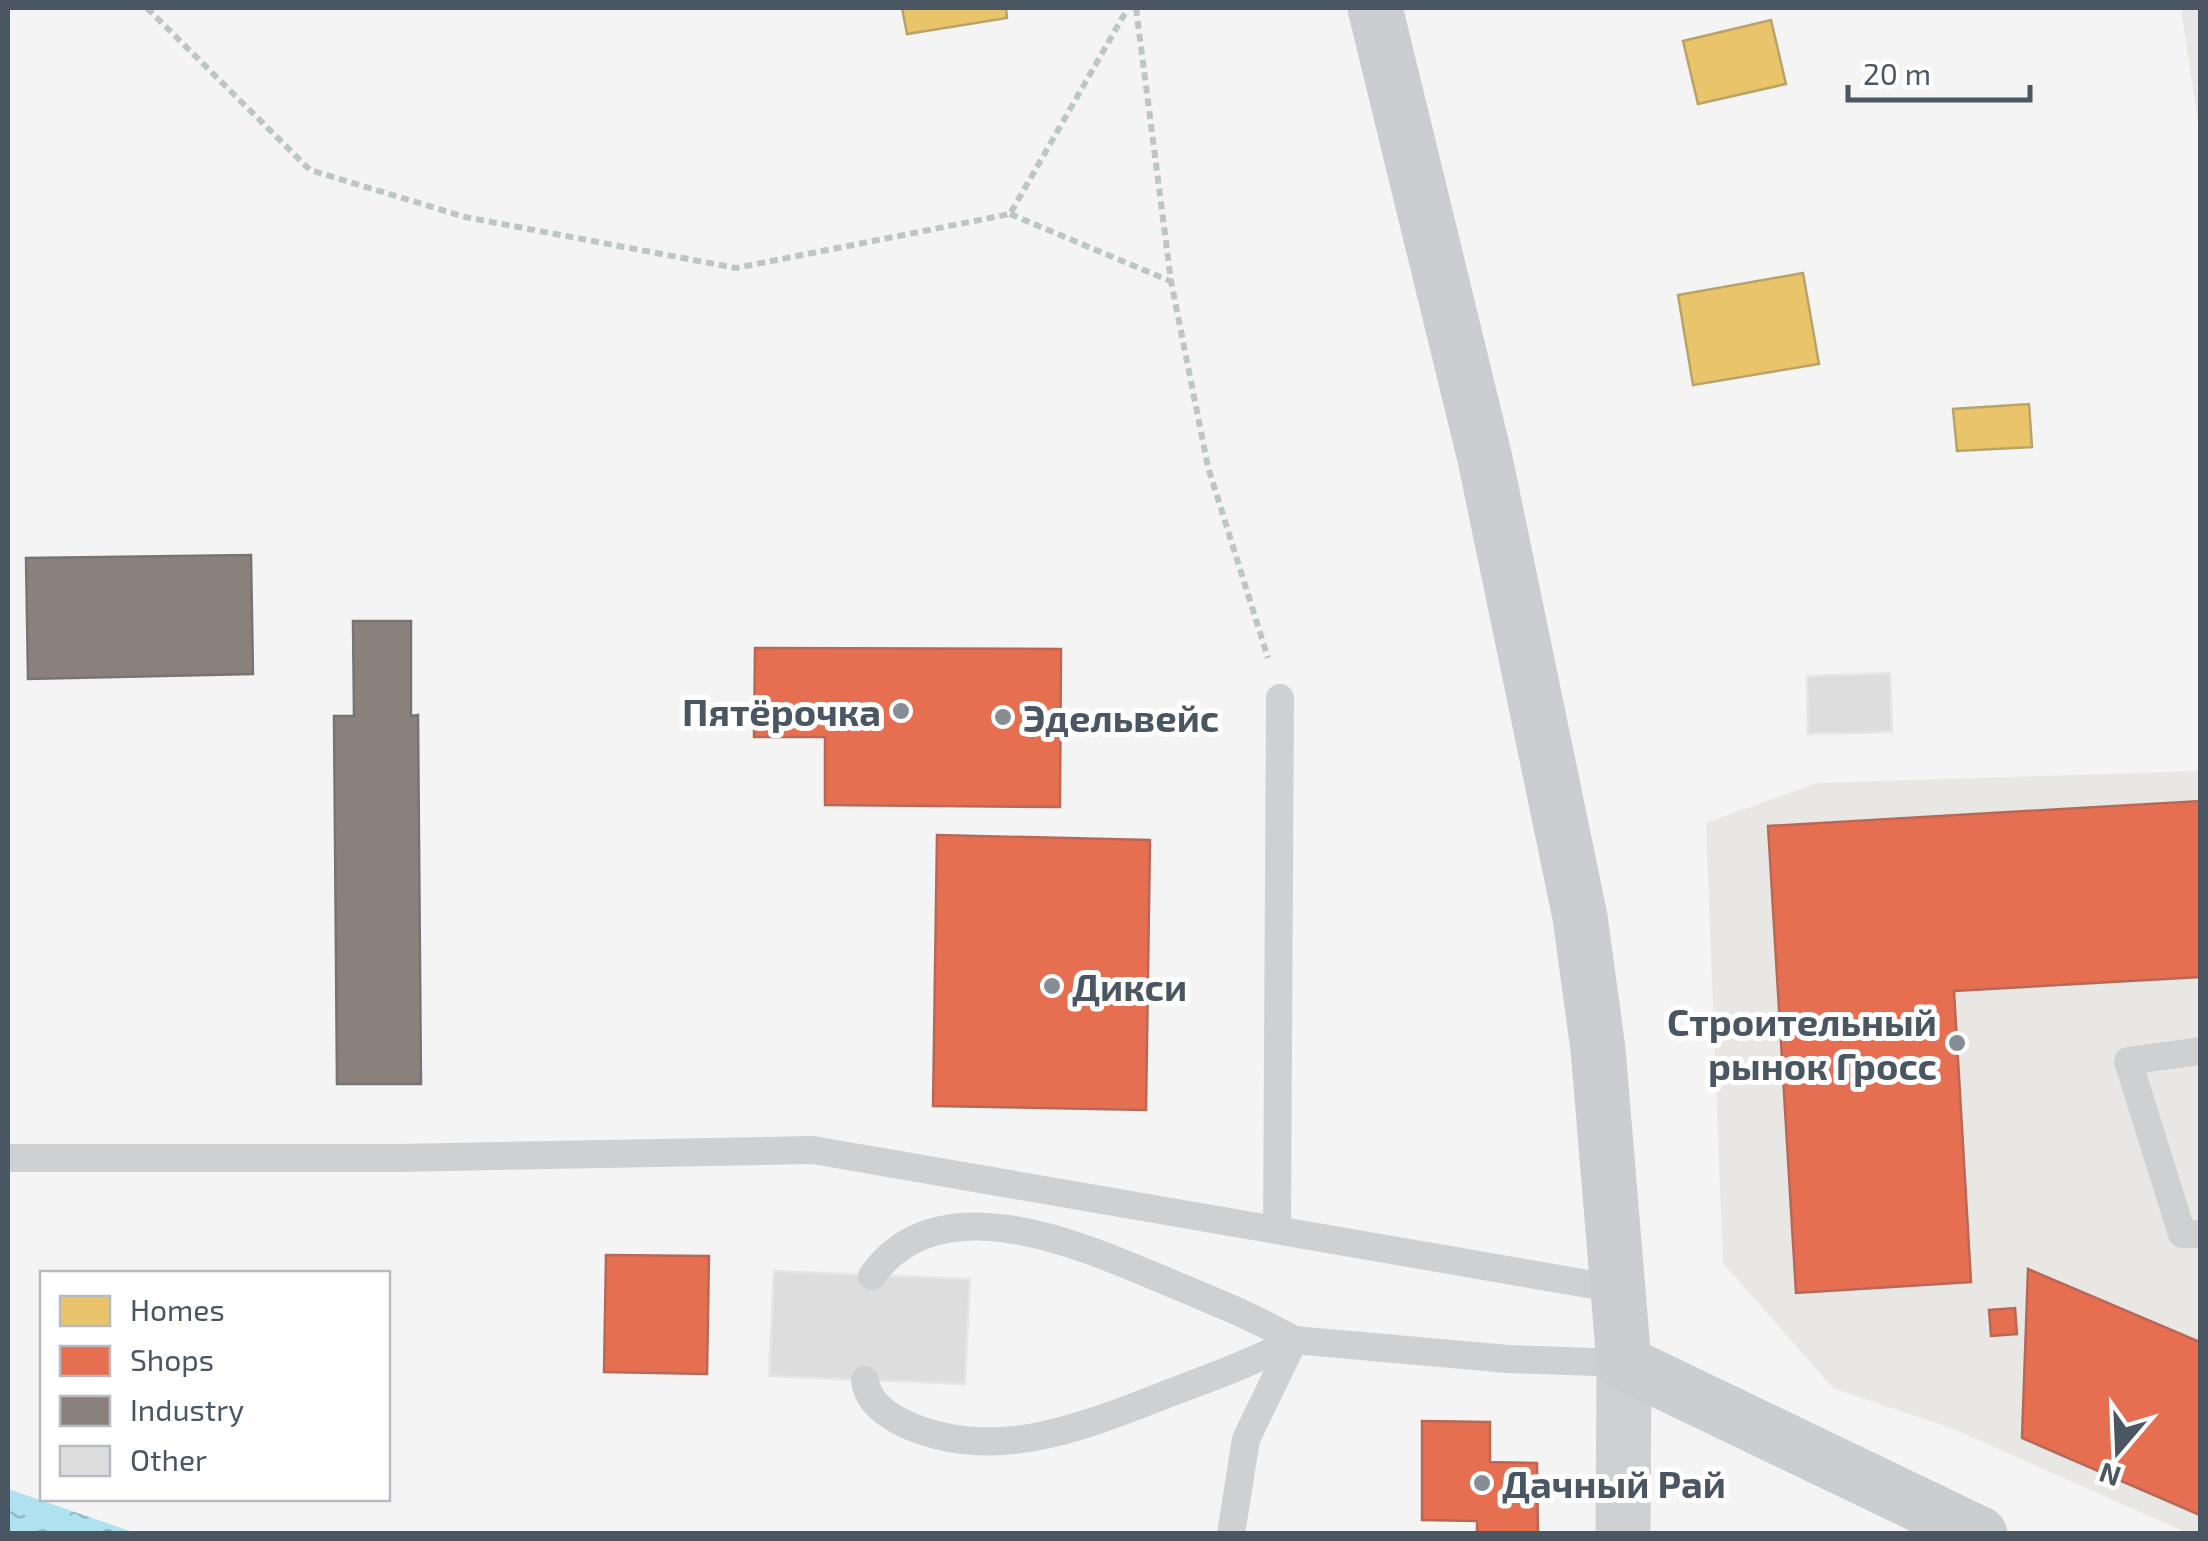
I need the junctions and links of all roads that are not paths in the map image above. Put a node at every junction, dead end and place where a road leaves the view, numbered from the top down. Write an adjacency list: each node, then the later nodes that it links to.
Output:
1 (1375, 8): 8 (main road)
2 (1280, 698): 5 (lane)
3 (2200, 1051): 6 (lane)
4 (8, 1158): 5 (lane)
5 (1277, 1230): 8 (lane)
6 (2200, 1234)
7 (872, 1276): 9 (lane)
8 (1617, 1290): 10 (main road)
9 (1294, 1340): 10 (lane); 11 (lane); 12 (lane)
10 (1624, 1363): 13 (main road); 14 (main road)
11 (865, 1380)
12 (1231, 1534)
13 (1624, 1534)
14 (1980, 1534)

